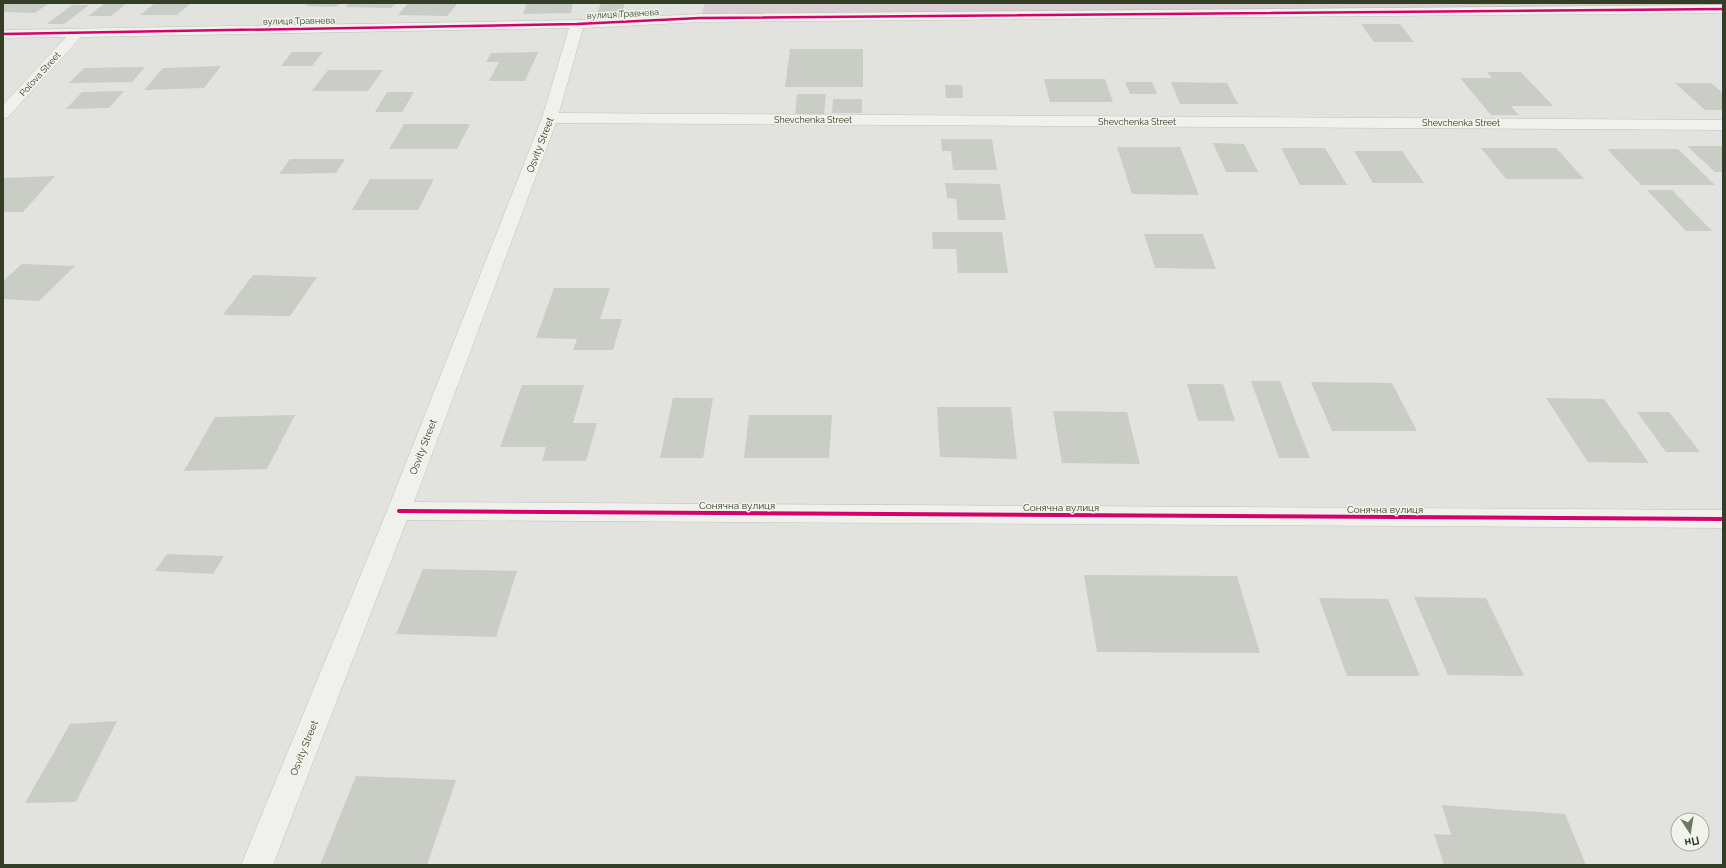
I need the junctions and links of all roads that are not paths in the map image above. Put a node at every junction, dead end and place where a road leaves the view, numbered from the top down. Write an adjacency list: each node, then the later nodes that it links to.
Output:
1 (704, 3): 3 (street)
2 (1723, 9): 3 (street, вулиця Травнева)
3 (700, 18): 4 (street, вулиця Травнева)
4 (577, 24): 5 (street, вулиця Травнева); 8 (street, Osvity Street)
5 (77, 33): 6 (street, вулиця Травнева); 7 (street, Pol’ova Street)
6 (3, 34)
7 (3, 114)
8 (550, 118): 9 (street, Shevchenka Street); 10 (street, Osvity Street)
9 (1723, 125)
10 (399, 511): 11 (street, Сонячна вулиця); 12 (street, Osvity Street)
11 (1723, 519)
12 (257, 865)

